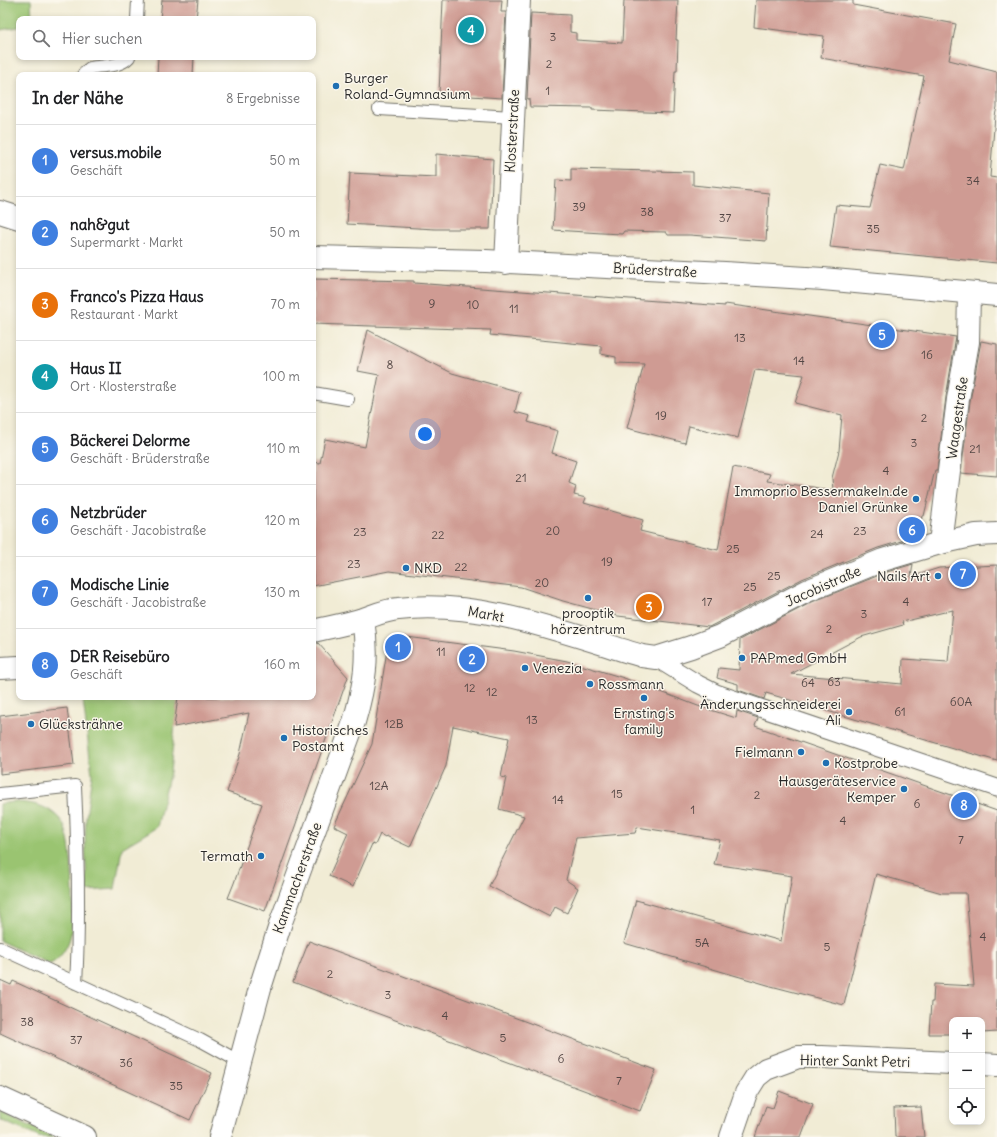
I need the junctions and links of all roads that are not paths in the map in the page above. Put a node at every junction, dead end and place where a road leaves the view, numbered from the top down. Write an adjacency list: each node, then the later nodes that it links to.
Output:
1 (138, 0): 3 (lane)
2 (519, 0): 7 (street, Klosterstraße)
3 (137, 16)
4 (126, 60): 5 (lane)
5 (86, 72)
6 (378, 109): 7 (lane)
7 (513, 117): 11 (street, Klosterstraße)
8 (0, 212): 9 (street)
9 (16, 217)
10 (316, 257): 11 (street, Brüderstraße)
11 (506, 262): 12 (street, Brüderstraße)
12 (969, 293): 13 (street, Brüderstraße); 17 (street, Waagestraße)
13 (997, 295)
14 (316, 394): 15 (lane)
15 (348, 399)
16 (997, 534): 17 (street, Jacobistraße)
17 (940, 543): 20 (street, Jacobistraße)
18 (363, 619): 19 (street, Markt); 20 (street, Markt); 27 (street, Kammacherstraße)
19 (316, 630)
20 (656, 658): 23 (street)
21 (16, 667): 22 (street)
22 (0, 668)
23 (997, 788)
24 (0, 794): 26 (lane)
25 (0, 948): 26 (lane)
26 (76, 983): 27 (lane)
27 (240, 1062): 33 (street, Kammacherstraße)
28 (949, 1063): 34 (street, Hinter Sankt Petri)
29 (985, 1064): 30 (street)
30 (997, 1065)
31 (0, 1098): 32 (street)
32 (85, 1137)
33 (220, 1137)
34 (732, 1137)

